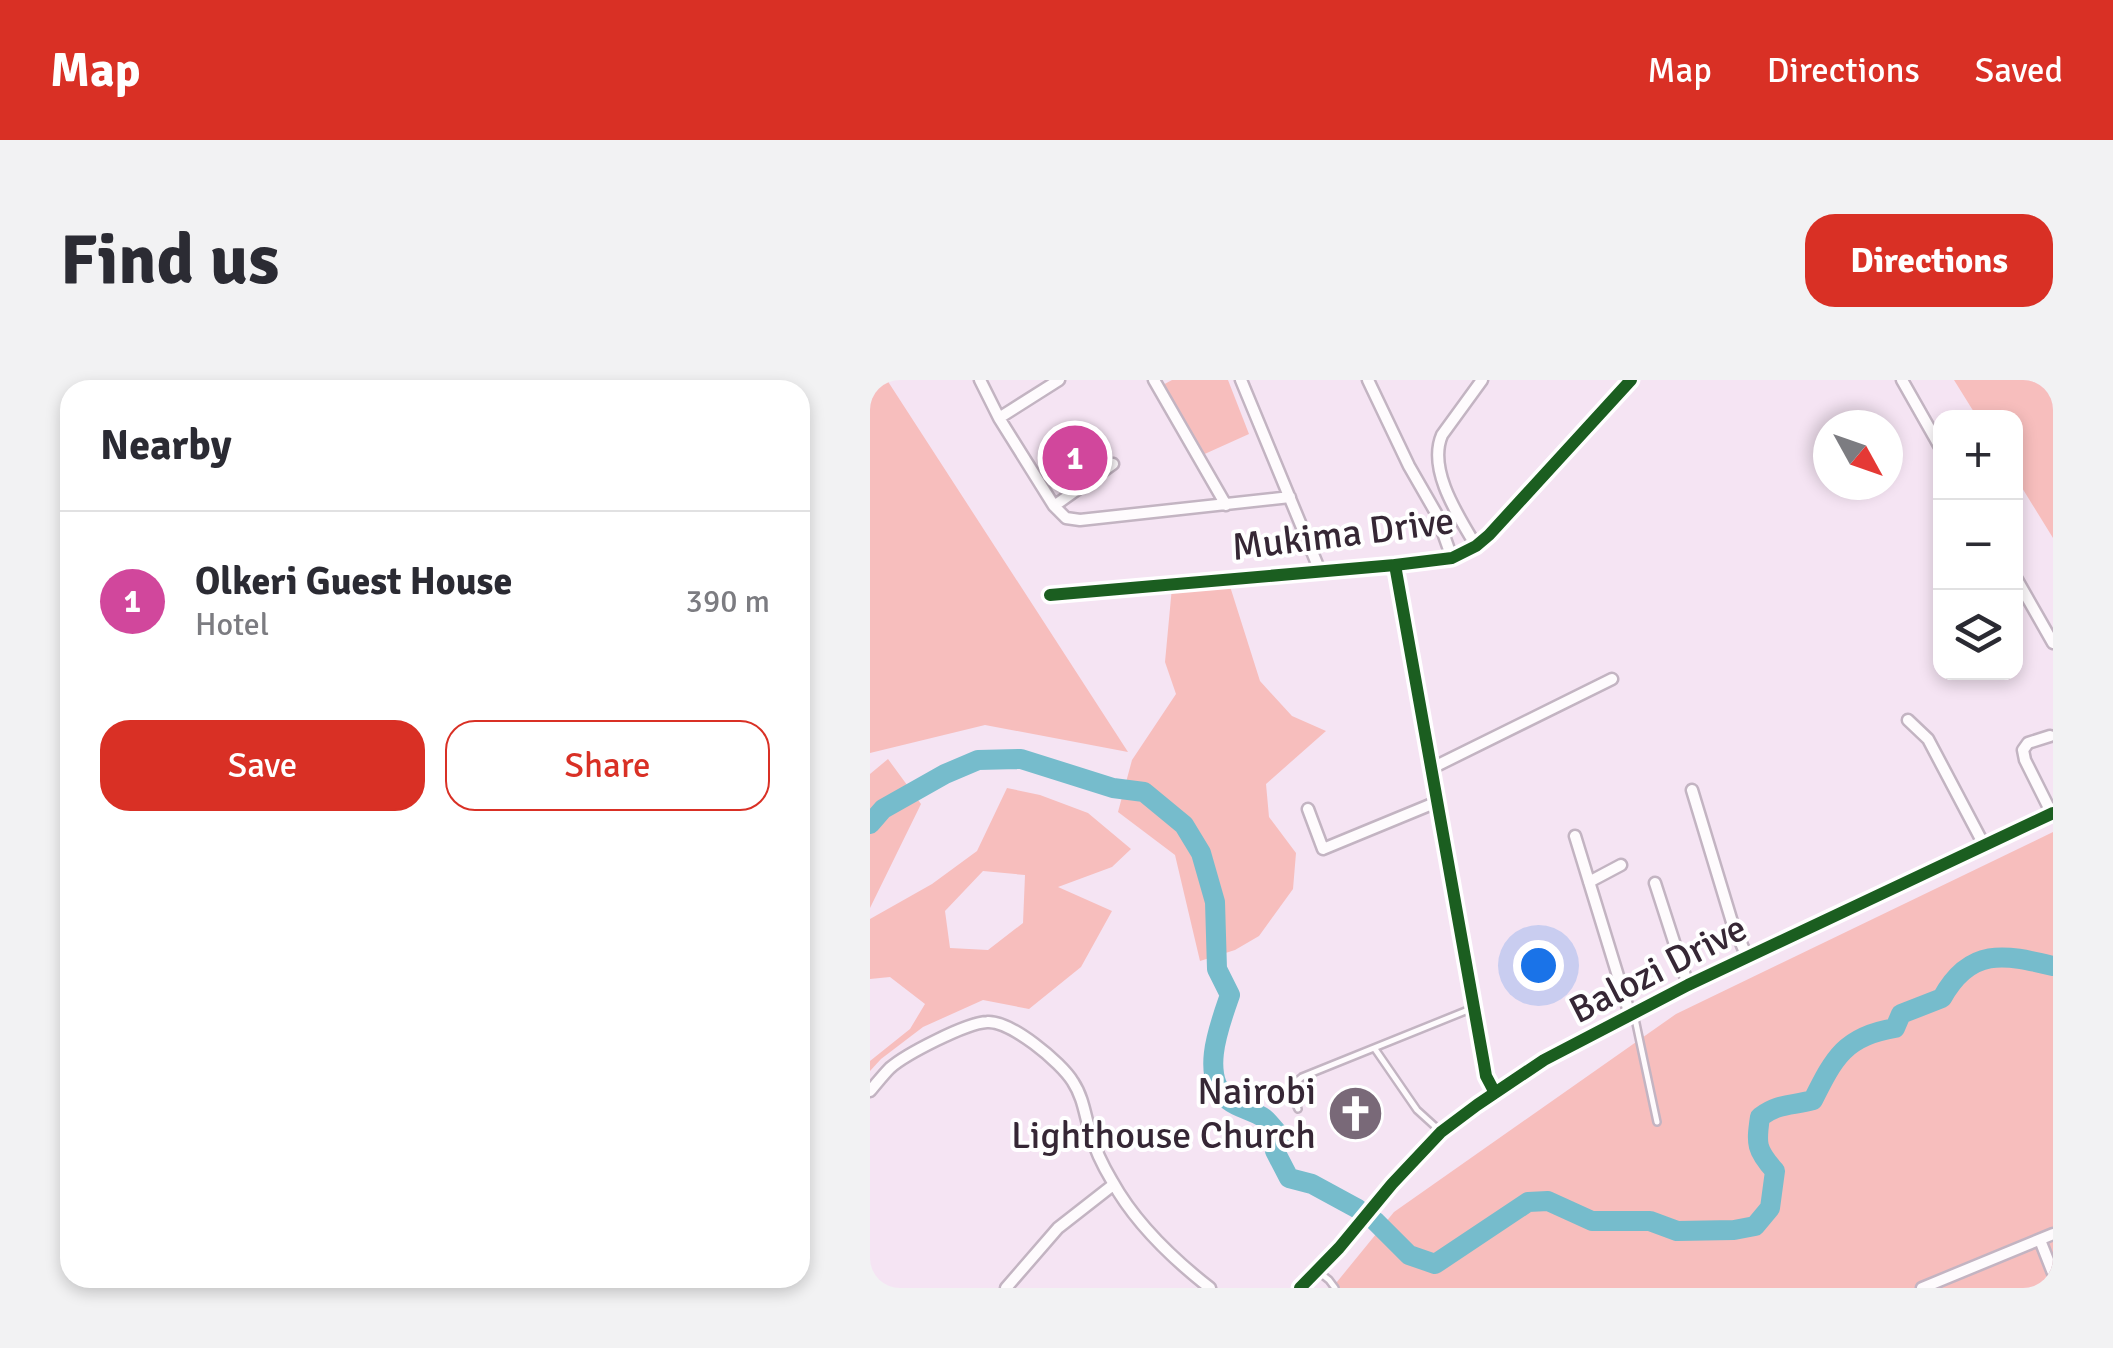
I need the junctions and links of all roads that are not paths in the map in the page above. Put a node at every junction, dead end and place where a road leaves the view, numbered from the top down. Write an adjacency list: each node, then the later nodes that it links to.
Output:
1 (980, 380): 9 (street)
2 (1059, 380): 9 (street)
3 (1154, 380): 14 (street)
4 (1241, 380): 12 (street)
5 (1368, 380): 16 (street)
6 (1482, 380): 15 (street)
7 (1630, 380): 15 (street, Mukima Drive)
8 (1902, 380): 10 (street)
9 (999, 418): 13 (street)
10 (1933, 435)
11 (1113, 464): 13 (street)
12 (1290, 497): 14 (street); 18 (street)
13 (1054, 506): 14 (street)
14 (1226, 506)
15 (1476, 546): 16 (street, Mukima Drive)
16 (1452, 558): 17 (street, Mukima Drive)
17 (1394, 565): 18 (street, Mukima Drive); 25 (street)
18 (1320, 571): 20 (street, Mukima Drive)
19 (2023, 590): 21 (street)
20 (1050, 595)
21 (2053, 642)
22 (1612, 680): 25 (street)
23 (1908, 720): 31 (street)
24 (2050, 736): 29 (street)
25 (1430, 768): 27 (street)
26 (1692, 790): 35 (street)
27 (1436, 802): 28 (street); 37 (street)
28 (1308, 809)
29 (2052, 813): 31 (street, Balozi Drive)
30 (1575, 836): 33 (street)
31 (1984, 846): 35 (street, Balozi Drive)
32 (1621, 866): 33 (street)
33 (1589, 882): 38 (street)
34 (1655, 883): 36 (street)
35 (1748, 957): 36 (street, Balozi Drive)
36 (1688, 985): 38 (street, Balozi Drive)
37 (1474, 1008): 39 (lane); 41 (street)
38 (1632, 1014): 41 (street, Balozi Drive); 43 (lane)
39 (1375, 1048): 42 (lane); 44 (lane)
40 (870, 1091): 45 (street)
41 (1495, 1093): 44 (street, Balozi Drive)
42 (1298, 1109)
43 (1658, 1122)
44 (1441, 1132): 48 (street, Balozi Drive)
45 (1113, 1184): 50 (street); 51 (street)
46 (2053, 1234): 47 (street)
47 (2040, 1240): 49 (street); 54 (street)
48 (1316, 1270): 52 (street, Balozi Drive); 53 (lane)
49 (2053, 1273)
50 (1006, 1288)
51 (1210, 1288)
52 (1300, 1288)
53 (1335, 1288)
54 (1922, 1288)

